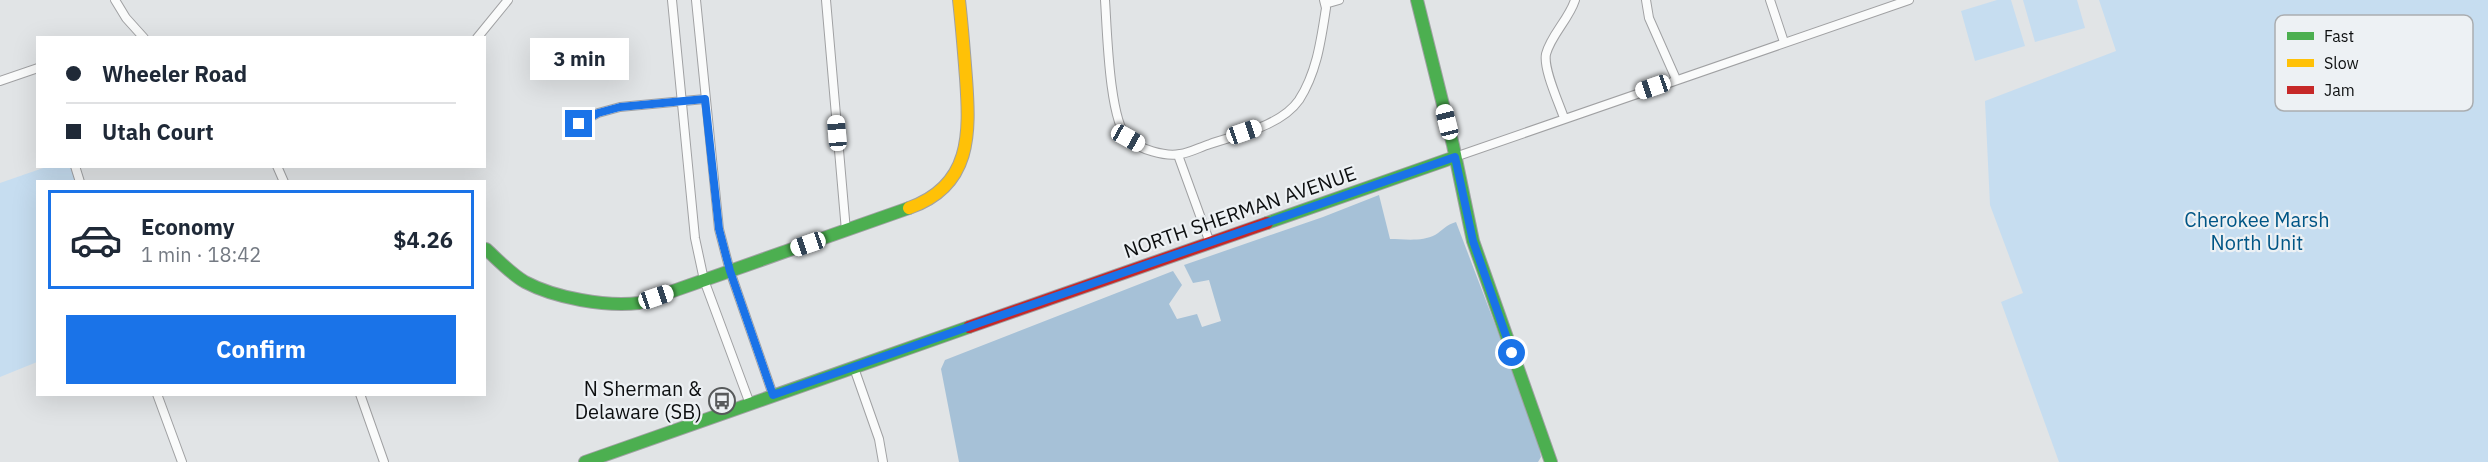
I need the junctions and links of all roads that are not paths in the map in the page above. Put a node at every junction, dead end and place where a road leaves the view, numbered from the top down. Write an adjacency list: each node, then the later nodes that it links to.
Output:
1 (115, 0): 15 (street)
2 (508, 0): 16 (street)
3 (672, 0): 22 (street)
4 (696, 0): 21 (street)
5 (826, 0): 27 (street)
6 (959, 0): 27 (street)
7 (1105, 0): 25 (street)
8 (1340, 0): 14 (street)
9 (1417, 0): 26 (street)
10 (1575, 0): 23 (street)
11 (1646, 0): 19 (street)
12 (1770, 0): 17 (street)
13 (1909, 0): 17 (street, NORTH SHERMAN AVENUE)
14 (1325, 2): 25 (street)
15 (142, 36)
16 (479, 36)
17 (1785, 42): 19 (street, NORTH SHERMAN AVENUE)
18 (36, 69): 20 (street)
19 (1676, 79): 23 (street, NORTH SHERMAN AVENUE)
20 (0, 81)
21 (705, 99): 22 (street); 30 (street)
22 (681, 101): 24 (street); 31 (street)
23 (1564, 118): 26 (street, NORTH SHERMAN AVENUE)
24 (579, 124)
25 (1178, 155): 28 (street)
26 (1455, 157): 28 (street, NORTH SHERMAN AVENUE); 41 (street)
27 (846, 231): 30 (street)
28 (1210, 243): 32 (street, NORTH SHERMAN AVENUE)
29 (486, 249): 31 (street)
30 (730, 271): 31 (street); 33 (street)
31 (704, 280): 36 (street)
32 (854, 368): 33 (street, NORTH SHERMAN AVENUE); 40 (street)
33 (773, 395): 36 (street, NORTH SHERMAN AVENUE)
34 (158, 396): 37 (street)
35 (361, 396): 38 (street)
36 (750, 404): 39 (street, NORTH SHERMAN AVENUE)
37 (182, 462)
38 (384, 462)
39 (585, 462)
40 (883, 462)
41 (1551, 462)

